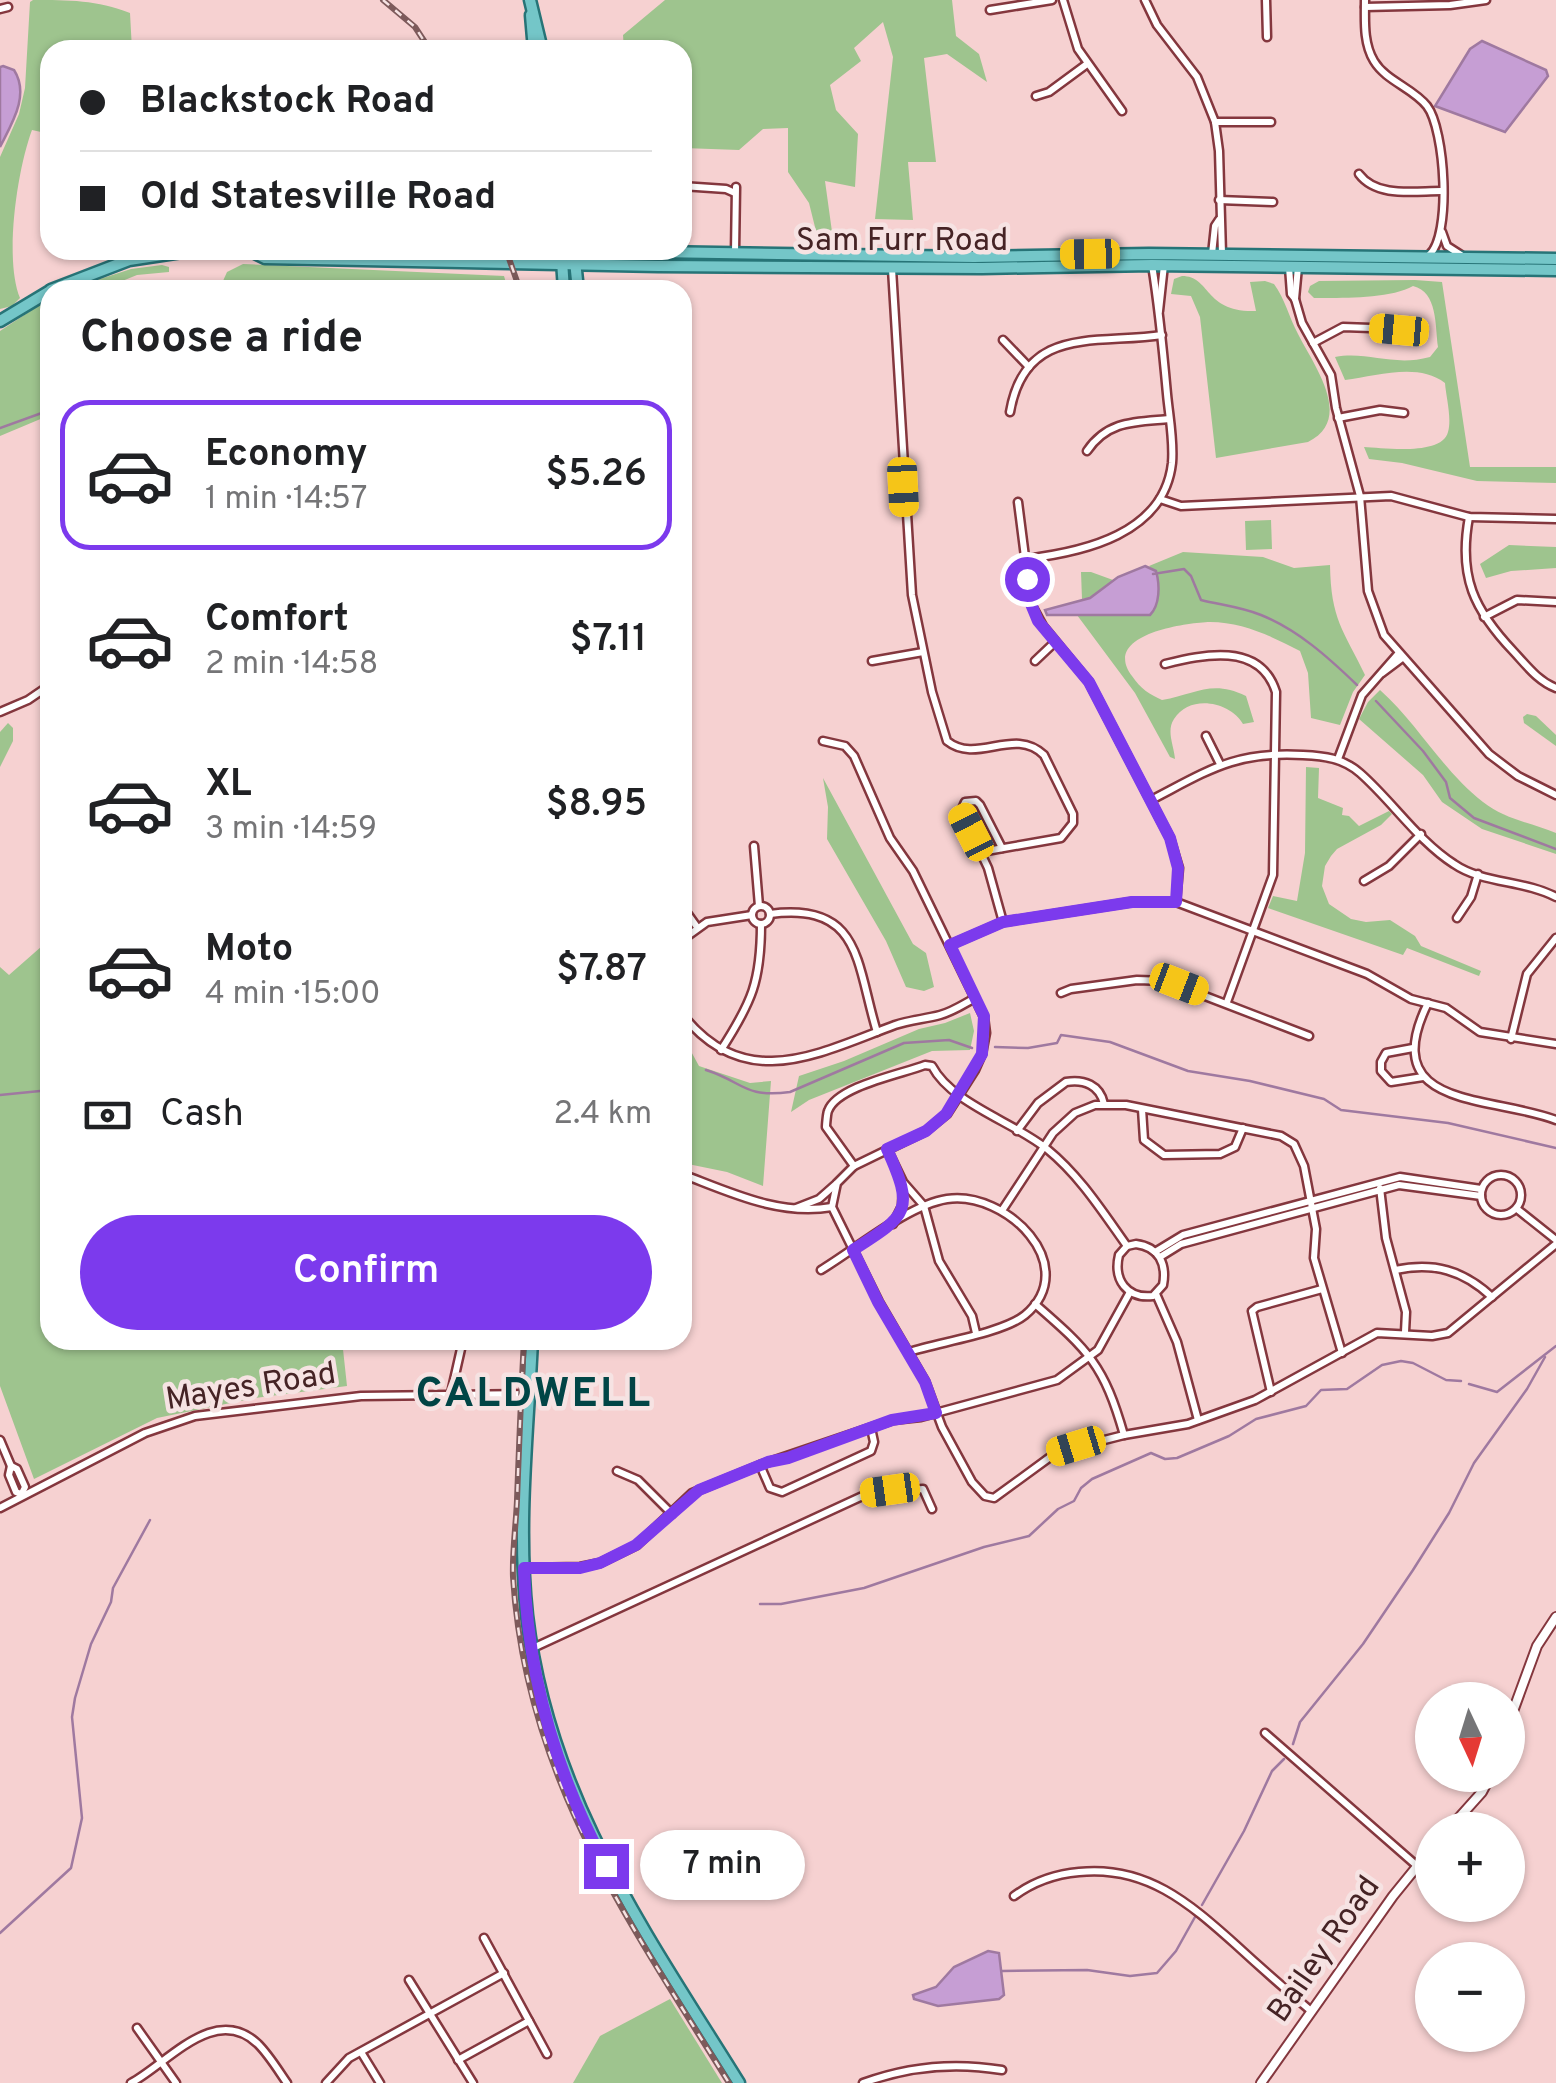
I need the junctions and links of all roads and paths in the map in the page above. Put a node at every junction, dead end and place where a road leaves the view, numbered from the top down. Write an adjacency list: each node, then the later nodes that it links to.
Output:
1 (1052, 0): 8 (street)
2 (1063, 0): 12 (street)
3 (1144, 0): 15 (street)
4 (1266, 0): 9 (street)
5 (1486, 0): 7 (street)
6 (531, 4): 10 (main road); 11 (main road)
7 (1365, 4): 19 (street)
8 (990, 10)
9 (1267, 37)
10 (533, 40)
11 (540, 40)
12 (1087, 64): 13 (street); 14 (street)
13 (1036, 96)
14 (1122, 111)
15 (1215, 122): 16 (street); 20 (street)
16 (1270, 122)
17 (1359, 174): 19 (street)
18 (692, 187): 24 (street)
19 (1441, 191): 22 (street)
20 (1219, 200): 21 (street); 25 (street)
21 (1274, 202)
22 (1442, 230): 28 (street); 29 (street)
23 (692, 252): 24 (main road, Sam Furr Road)
24 (734, 253): 26 (main road, Sam Furr Road)
25 (1217, 254): 26 (main road, Sam Furr Road); 27 (main road, Sam Furr Road); 37 (main road)
26 (974, 257): 39 (main road)
27 (1391, 257): 28 (main road, Sam Furr Road); 40 (main road)
28 (1425, 257): 29 (main road, Sam Furr Road)
29 (1466, 258): 30 (main road, Sam Furr Road)
30 (1556, 259)
31 (137, 260): 42 (main road)
32 (350, 260): 35 (main road, Sam Furr Road)
33 (562, 260): 35 (main road)
34 (575, 260): 36 (main road)
35 (562, 265): 36 (main road, Sam Furr Road); 43 (main road)
36 (576, 265): 39 (main road, Sam Furr Road); 44 (main road)
37 (1111, 265): 38 (main road, Sam Furr Road); 39 (main road, Sam Furr Road)
38 (1158, 265): 40 (main road, Sam Furr Road); 48 (street)
39 (892, 267): 66 (street)
40 (1294, 267): 41 (main road, Sam Furr Road); 50 (street)
41 (1556, 270)
42 (76, 280)
43 (563, 280)
44 (577, 280)
45 (40, 297): 46 (main road)
46 (0, 322)
47 (1399, 330): 50 (street)
48 (1162, 334): 51 (street); 55 (street)
49 (1003, 340): 51 (street)
50 (1313, 343): 54 (street)
51 (1029, 367): 52 (street)
52 (1010, 412)
53 (1404, 413): 54 (street)
54 (1338, 418): 57 (street)
55 (1170, 419): 56 (street); 58 (street)
56 (1087, 451)
57 (1360, 496): 58 (street); 60 (street); 67 (street)
58 (1160, 499): 62 (street)
59 (1018, 502): 62 (street)
60 (1469, 517): 61 (street); 64 (street)
61 (1556, 519)
62 (1025, 559): 65 (street)
63 (1556, 602): 64 (street)
64 (1484, 617): 71 (street)
65 (1056, 642): 69 (street); 80 (street)
66 (923, 652): 68 (street); 83 (street)
67 (1400, 656): 77 (street); 79 (street)
68 (872, 661)
69 (1035, 661)
70 (1165, 664): 76 (street)
71 (1556, 688)
72 (40, 692): 73 (street)
73 (0, 712)
74 (1206, 736): 78 (street)
75 (822, 741): 101 (street)
76 (1276, 754): 77 (street); 78 (street); 99 (street)
77 (1338, 759): 81 (street)
78 (1220, 764): 80 (street)
79 (1556, 795)
80 (1151, 800): 88 (street)
81 (1421, 834): 85 (street); 86 (street)
82 (754, 846): 89 (street)
83 (1002, 848): 84 (street); 84 (street)
84 (981, 852): 95 (street)
85 (1478, 874): 87 (street); 93 (street)
86 (1364, 881)
87 (1556, 897)
88 (1176, 902): 95 (street); 99 (street)
89 (759, 906): 90 (street); 91 (street)
90 (770, 914): 97 (street); 107 (street)
91 (752, 915): 96 (street); 97 (street)
92 (692, 916): 96 (street)
93 (1457, 918)
94 (692, 922): 96 (street)
95 (1003, 922): 101 (street)
96 (695, 924): 98 (street)
97 (762, 924): 112 (street)
98 (692, 928)
99 (1254, 930): 104 (street); 105 (street)
100 (1556, 938): 109 (street)
101 (950, 945): 103 (street)
102 (1061, 993): 104 (street)
103 (975, 998): 107 (street); 114 (street)
104 (1226, 1002): 108 (street)
105 (1428, 1004): 109 (street); 111 (street)
106 (692, 1025): 112 (street)
107 (877, 1032): 112 (street)
108 (1310, 1036)
109 (1511, 1039): 110 (street)
110 (1556, 1044)
111 (1413, 1048): 113 (street); 113 (street)
112 (722, 1050)
113 (1423, 1077): 117 (street)
114 (960, 1094): 119 (street); 121 (street); 122 (street)
115 (1104, 1104): 116 (street); 119 (street); 120 (street)
116 (1142, 1109): 118 (street); 118 (street)
117 (1556, 1120)
118 (1242, 1128): 128 (street)
119 (1018, 1131): 120 (street)
120 (1044, 1146): 132 (street); 136 (street)
121 (887, 1149): 122 (street); 124 (street)
122 (854, 1166): 125 (street)
123 (692, 1178): 131 (street)
124 (904, 1182): 129 (street); 134 (street)
125 (837, 1183): 130 (street); 131 (street)
126 (1380, 1186): 127 (street); 128 (street); 140 (street)
127 (1481, 1193): 133 (street); 133 (street)
128 (1311, 1205): 138 (street); 141 (street)
129 (924, 1206): 132 (street); 134 (street); 146 (street)
130 (832, 1207): 131 (street); 137 (street)
131 (791, 1209)
132 (1003, 1209): 145 (street)
133 (1517, 1210): 135 (street)
134 (893, 1224): 137 (street)
135 (1556, 1242): 144 (street)
136 (1126, 1246): 138 (street); 142 (street)
137 (853, 1250): 139 (street); 150 (street)
138 (1158, 1254): 143 (street)
139 (821, 1270)
140 (1395, 1270): 144 (street); 147 (street)
141 (1322, 1289): 151 (street); 153 (street)
142 (1130, 1292): 143 (street); 152 (street)
143 (1156, 1294): 157 (street)
144 (1492, 1297): 147 (street)
145 (1035, 1304): 146 (street); 152 (street)
146 (976, 1333): 150 (street)
147 (1404, 1333): 151 (street)
148 (461, 1350): 154 (street)
149 (532, 1350): 155 (main road)
150 (909, 1352): 156 (street)
151 (1342, 1353): 153 (street)
152 (1091, 1356): 156 (street); 159 (street)
153 (1270, 1392): 157 (street)
154 (451, 1393): 155 (street, Mayes Road); 163 (street, Mayes Road)
155 (530, 1394): 167 (main road)
156 (936, 1413): 158 (street); 159 (street)
157 (1198, 1420): 159 (street)
158 (870, 1428): 161 (street); 161 (street)
159 (1124, 1435)
160 (0, 1440): 163 (street)
161 (760, 1465): 166 (street)
162 (618, 1471): 166 (street)
163 (23, 1494): 164 (street, Mayes Road)
164 (0, 1508)
165 (932, 1509): 169 (street)
166 (672, 1514): 167 (street)
167 (524, 1568): 169 (main road)
168 (1556, 1617): 170 (street)
169 (532, 1649): 195 (main road)
170 (1524, 1682)
171 (1266, 1732): 174 (street)
172 (1482, 1792): 173 (street)
173 (1464, 1812)
174 (1415, 1865)
175 (1415, 1867): 180 (street, Bailey Road)
176 (1014, 1896): 180 (street)
177 (484, 1938): 178 (street)
178 (504, 1973): 181 (street); 182 (street)
179 (409, 1980): 181 (street)
180 (1311, 2011): 197 (street, Bailey Road)
181 (430, 2014): 184 (street); 186 (street)
182 (529, 2021): 185 (street); 186 (street)
183 (137, 2028): 187 (street)
184 (361, 2052): 192 (street); 193 (street)
185 (547, 2054)
186 (458, 2060): 194 (street)
187 (160, 2064): 189 (street); 190 (street); 191 (street)
188 (1002, 2070): 196 (street)
189 (131, 2083)
190 (176, 2083)
191 (288, 2083)
192 (326, 2083)
193 (380, 2083)
194 (473, 2083)
195 (739, 2083)
196 (863, 2083)
197 (1261, 2083)

